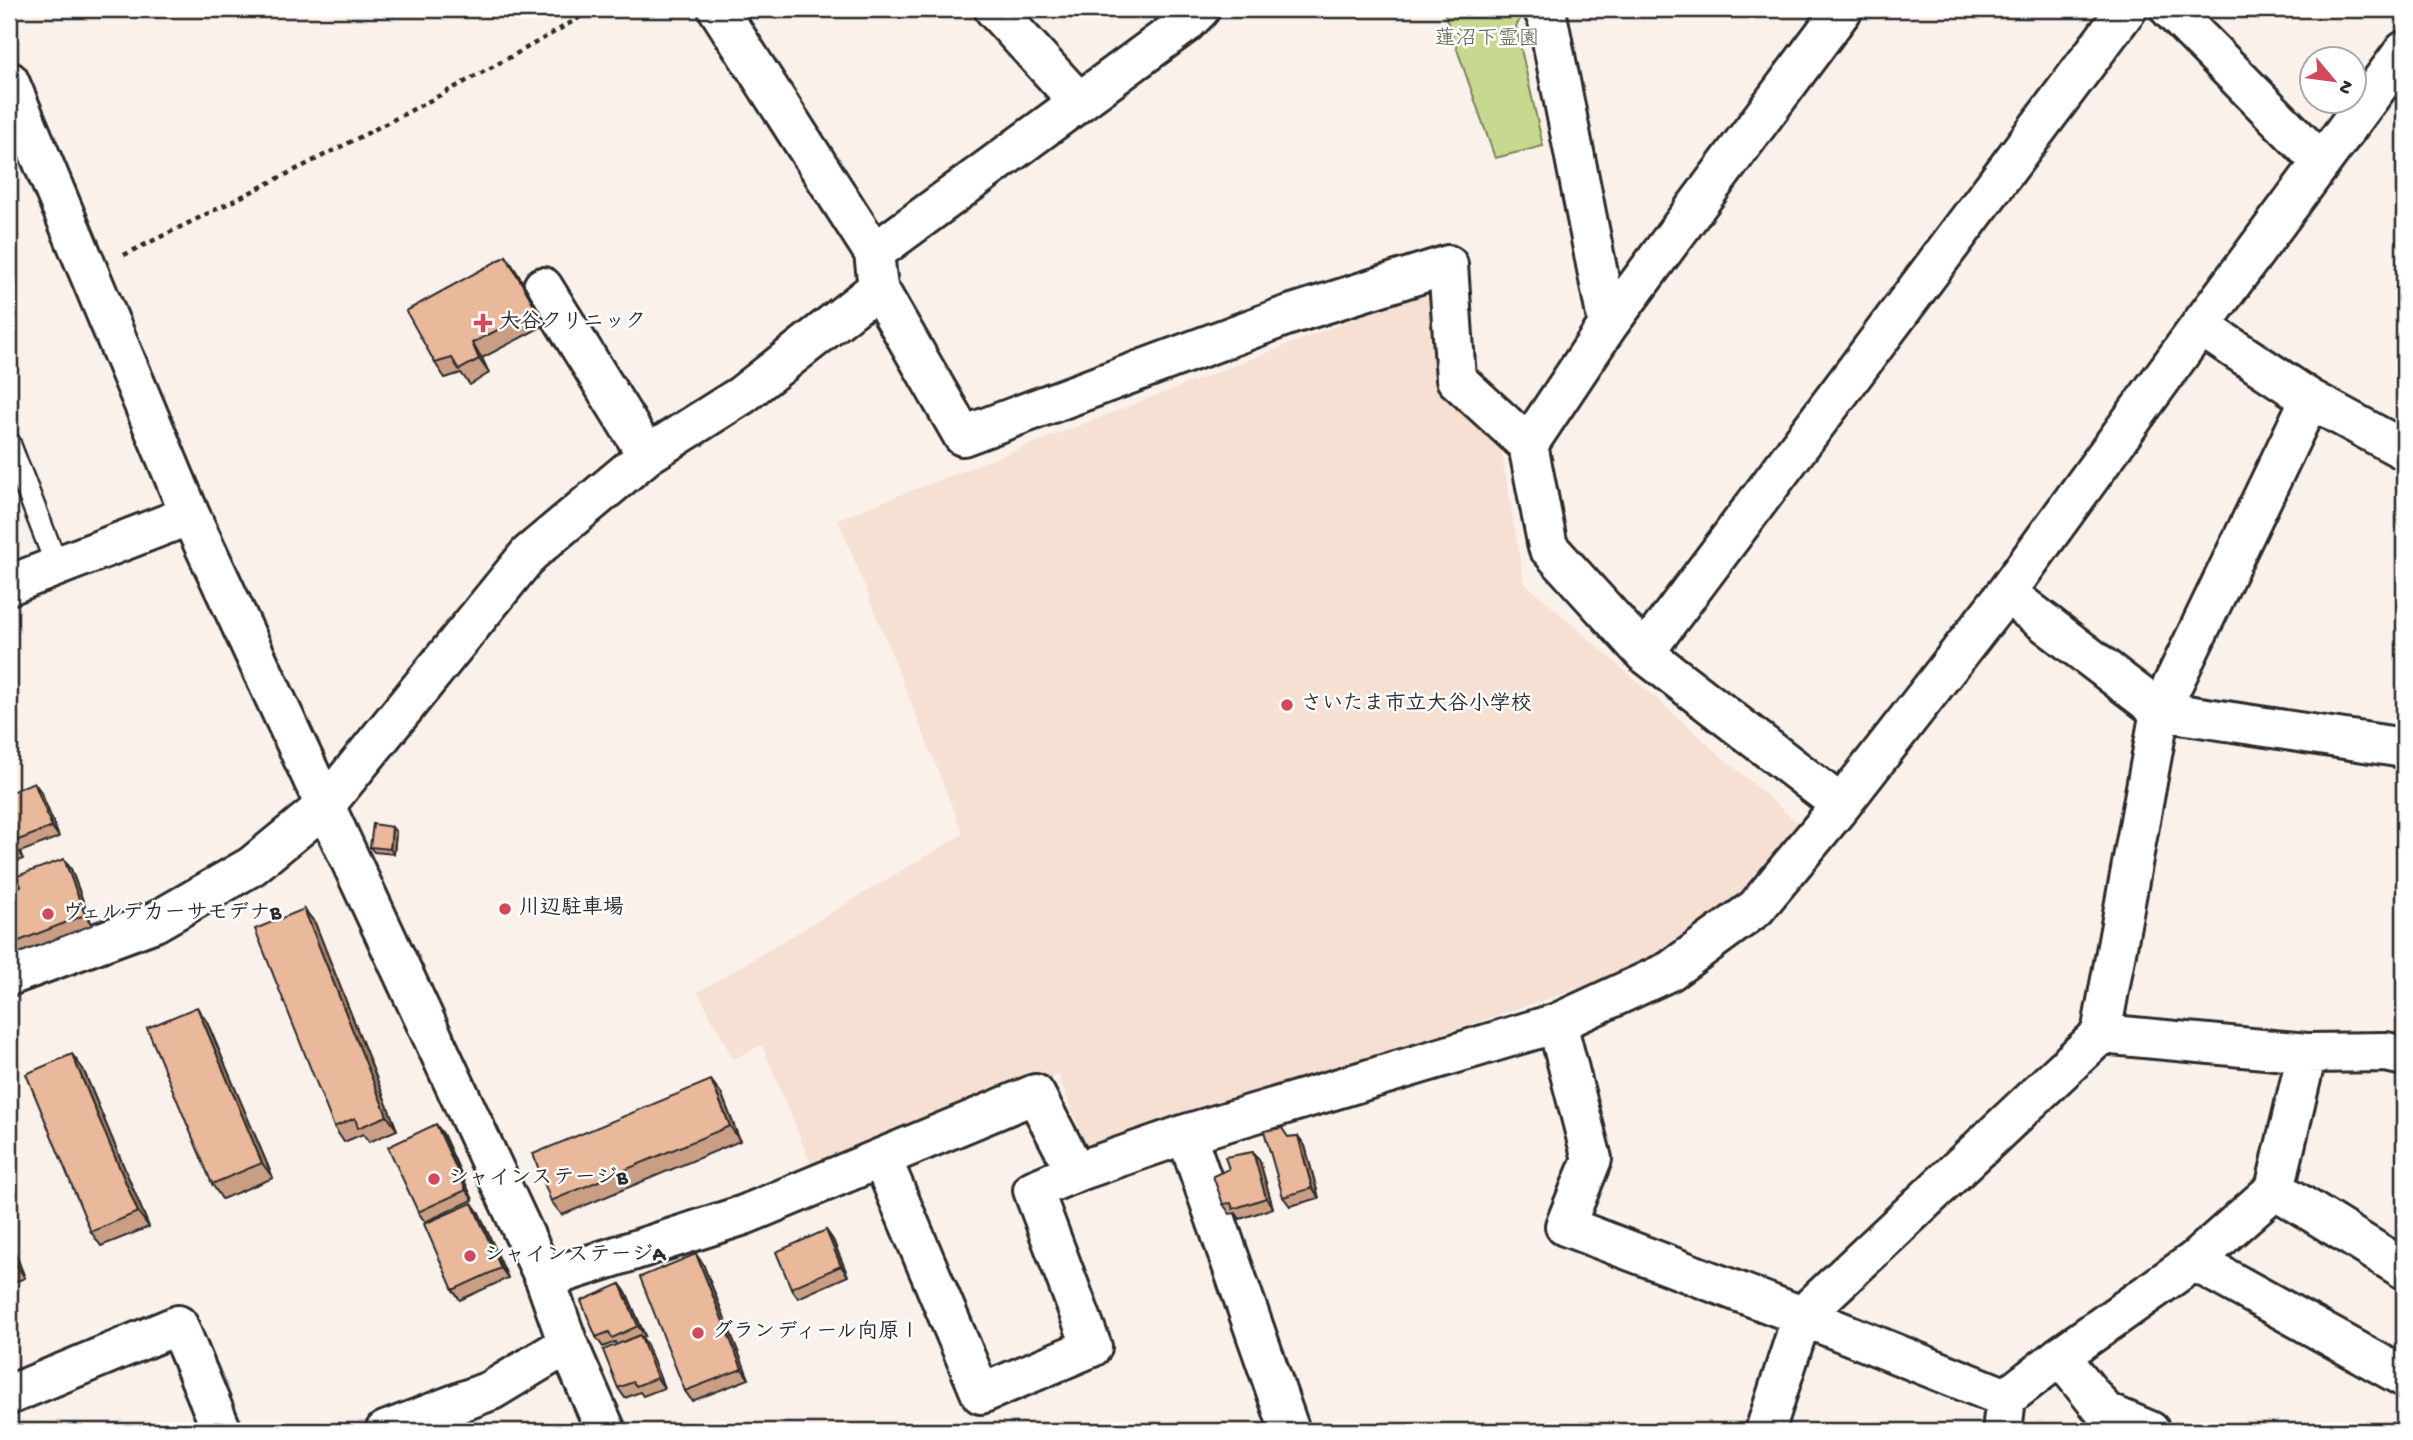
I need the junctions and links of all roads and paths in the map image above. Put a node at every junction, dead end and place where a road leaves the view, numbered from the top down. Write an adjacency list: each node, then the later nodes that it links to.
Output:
1 (594, 9): 14 (path)
2 (718, 9): 13 (street)
3 (993, 9): 11 (street)
4 (1200, 9): 11 (street)
5 (1843, 9): 16 (street)
6 (2127, 9): 27 (street)
7 (2170, 9): 12 (street)
8 (1549, 13): 16 (street)
9 (2404, 51): 12 (street)
10 (9, 81): 14 (street)
11 (1079, 102): 13 (street)
12 (2321, 162): 17 (street)
13 (876, 271): 20 (street); 22 (street)
14 (88, 272): 23 (street)
15 (543, 287): 22 (street)
16 (1608, 325): 20 (street)
17 (2200, 326): 18 (street); 26 (street)
18 (2310, 399): 21 (street); 28 (street)
19 (9, 443): 24 (lane)
20 (1528, 445): 27 (street)
21 (2404, 450)
22 (647, 455): 31 (street)
23 (190, 515): 24 (street); 31 (street)
24 (57, 566): 25 (street)
25 (9, 585)
26 (2006, 593): 28 (street); 30 (street)
27 (1644, 653): 30 (street)
28 (2160, 710): 29 (street); 34 (street)
29 (2404, 748)
30 (1841, 805): 33 (street)
31 (324, 807): 32 (street); 43 (street)
32 (9, 976)
33 (1557, 1023): 37 (street); 44 (street)
34 (2101, 1034): 35 (street); 44 (street)
35 (2307, 1053): 36 (street); 40 (street)
36 (2404, 1056)
37 (1186, 1134): 39 (street); 53 (street)
38 (882, 1159): 39 (street); 39 (street); 43 (street)
39 (1076, 1172)
40 (2275, 1189): 41 (street); 42 (street)
41 (2194, 1261): 46 (street); 47 (street)
42 (2404, 1269)
43 (545, 1279): 45 (street)
44 (1802, 1316): 49 (street); 54 (street)
45 (568, 1344): 51 (street); 52 (street)
46 (2060, 1356): 49 (street); 55 (street)
47 (2404, 1377)
48 (9, 1395): 50 (street)
49 (2004, 1414)
50 (222, 1431)
51 (385, 1431)
52 (606, 1431)
53 (1290, 1431)
54 (1765, 1431)
55 (2150, 1431)

